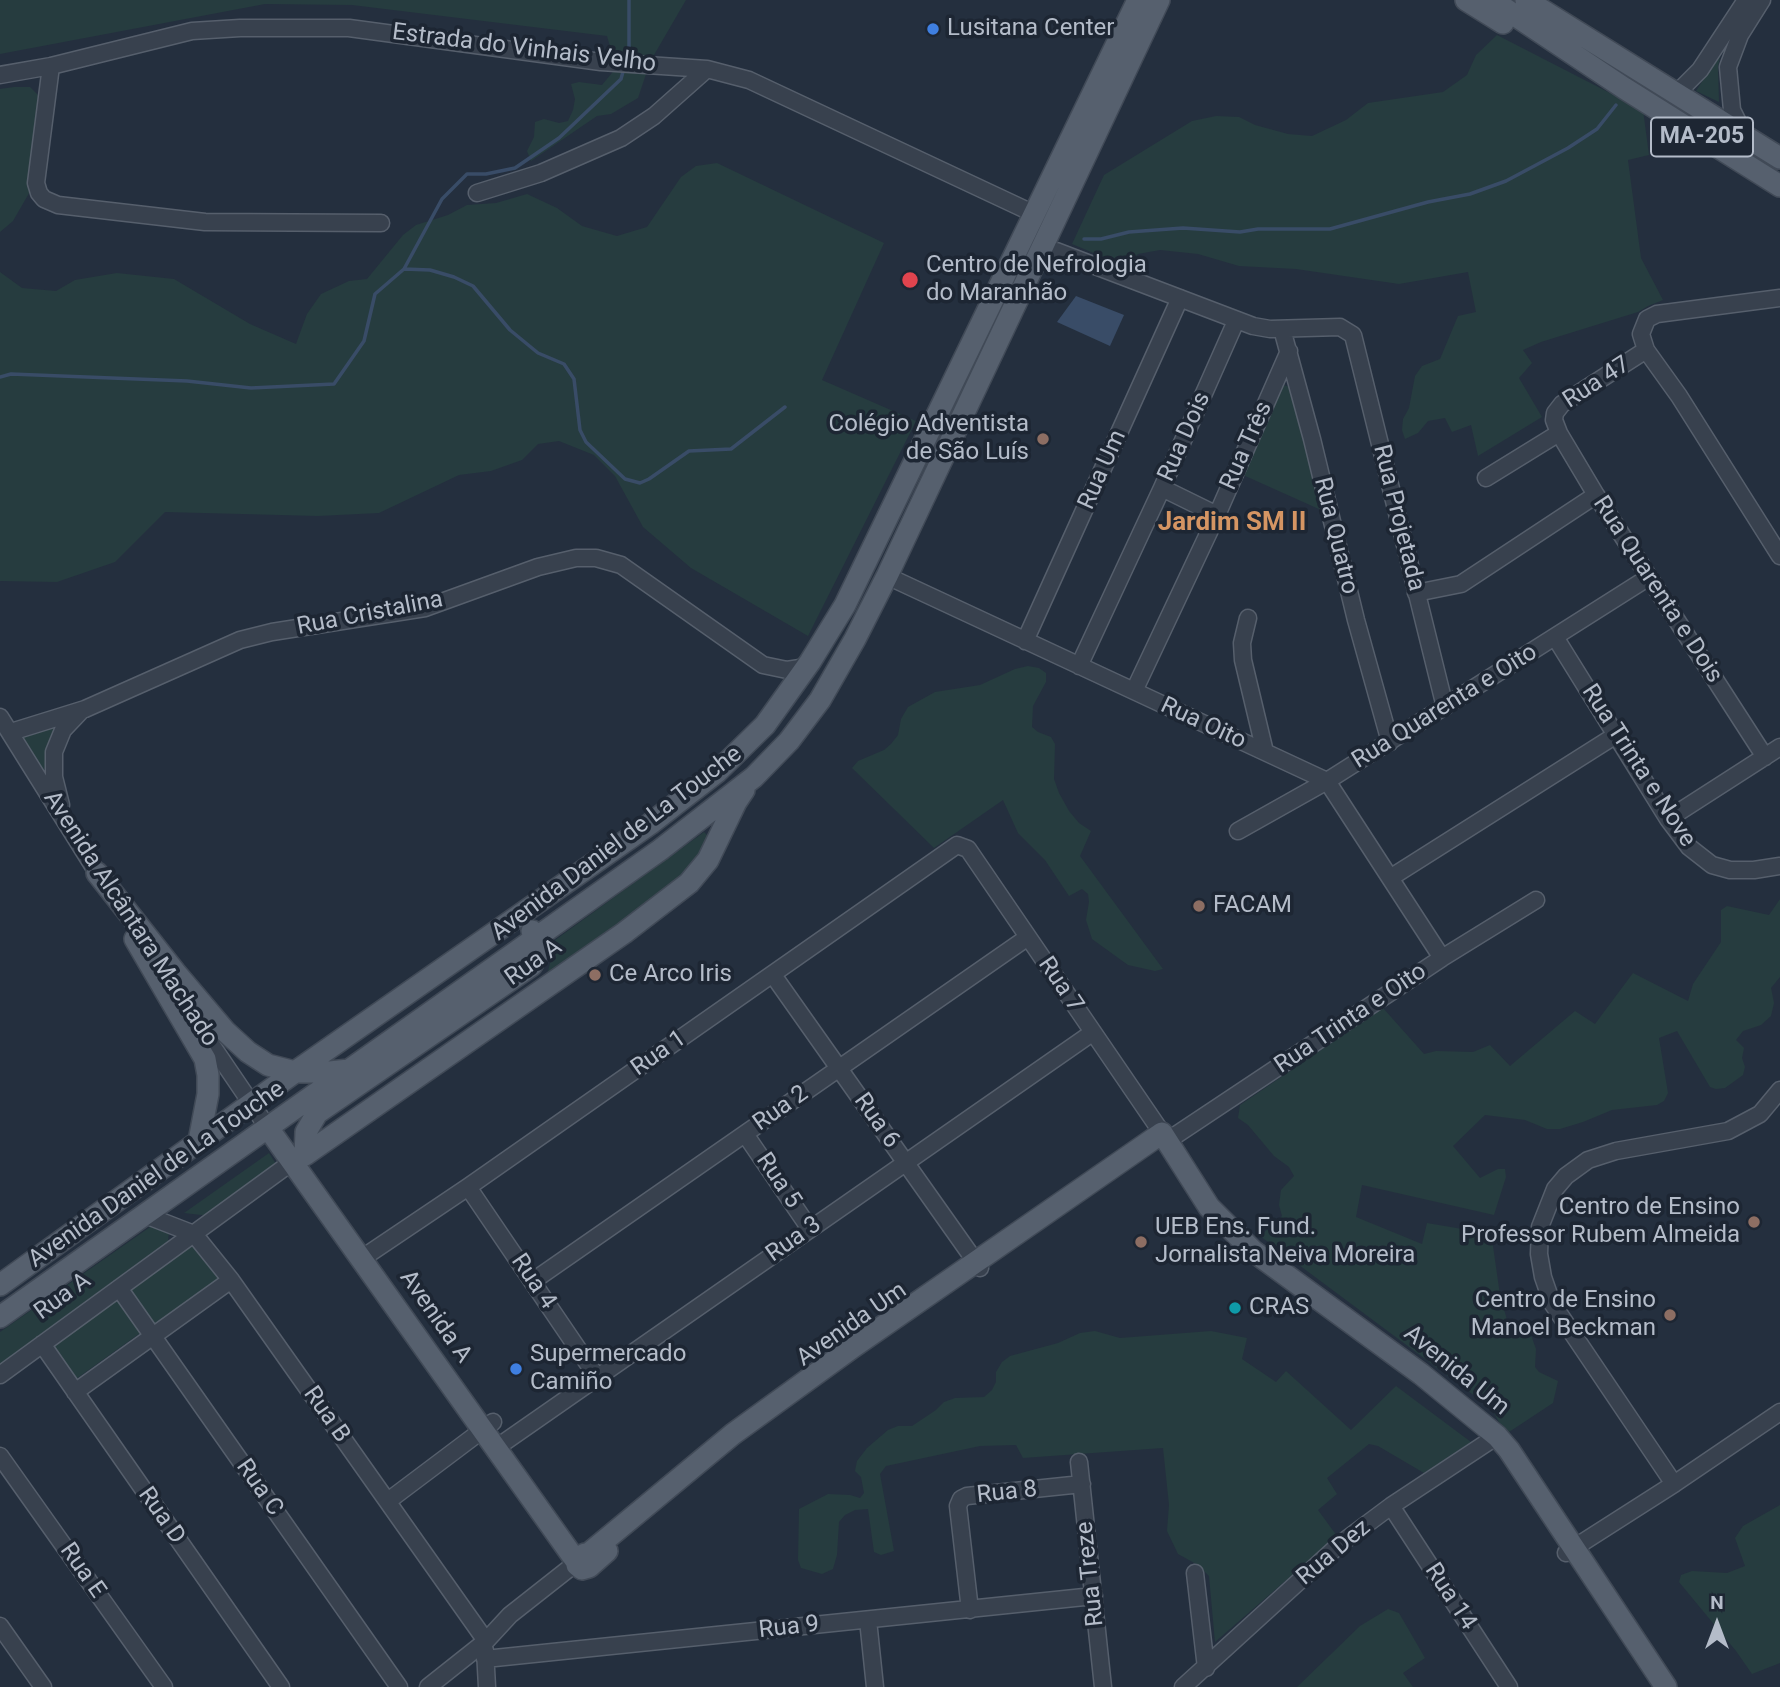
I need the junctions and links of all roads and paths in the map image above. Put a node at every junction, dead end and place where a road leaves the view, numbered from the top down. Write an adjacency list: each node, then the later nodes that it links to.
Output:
1 (1123, 0): 21 (main road)
2 (1138, 0): 20 (main road, Avenida Daniel de La Touche)
3 (1158, 0): 20 (main road, Avenida Daniel de La Touche)
4 (1172, 0): 23 (main road)
5 (1466, 0): 14 (main road)
6 (1492, 0): 14 (main road, MA-205)
7 (1526, 0): 15 (main road, MA-205)
8 (1552, 0): 15 (main road)
9 (1746, 0): 15 (street)
10 (1762, 0): 16 (street)
11 (51, 66): 12 (street, Estrada do Vinhais Velho); 13 (street, Estrada do Vinhais Velho); 22 (street)
12 (707, 69): 19 (street); 21 (street, Estrada do Vinhais Velho)
13 (0, 75)
14 (1624, 88): 18 (main road, MA-205)
15 (1676, 93): 16 (main road, MA-205)
16 (1745, 136): 17 (main road, MA-205)
17 (1780, 158)
18 (1780, 186)
19 (477, 193)
20 (1053, 200): 28 (main road, Avenida Daniel de La Touche); 31 (main road, Avenida Daniel de La Touche)
21 (1024, 209): 28 (main road)
22 (381, 223)
23 (1056, 251): 24 (street); 31 (main road)
24 (1180, 298): 26 (street); 43 (street, Rua Um)
25 (1780, 298): 29 (street, Rua 47)
26 (1236, 321): 27 (street); 34 (street, Rua Dois)
27 (1282, 329): 30 (street, Rua Quatro); 40 (street, Rua Projetada)
28 (975, 334): 44 (main road, Avenida Daniel de La Touche)
29 (1644, 344): 32 (street, Rua 47); 37 (street)
30 (1289, 351): 36 (street, Rua Três); 52 (street, Rua Quatro)
31 (964, 418): 38 (main road, Avenida Daniel de La Touche)
32 (1556, 426): 33 (street, Rua 47); 35 (street, Rua Quarenta e Dois)
33 (1486, 478)
34 (1162, 488): 36 (street); 45 (street, Rua Dois)
35 (1596, 495): 39 (street, Rua Quarenta e Dois); 40 (street)
36 (1217, 515): 46 (street, Rua Três)
37 (1780, 556)
38 (887, 576): 43 (street, Rua Oito); 56 (main road, Avenida Daniel de La Touche)
39 (1649, 577): 42 (street, Rua Quarenta e Oito); 55 (street, Rua Quarenta e Dois)
40 (1416, 593): 47 (street, Rua Projetada)
41 (1248, 618): 54 (street)
42 (1555, 638): 47 (street, Rua Quarenta e Oito); 51 (street, Rua Trinta e Nove)
43 (1025, 641): 45 (street, Rua Oito)
44 (810, 663): 48 (street, Rua Cristalina); 66 (main road, Avenida Daniel de La Touche)
45 (1079, 666): 46 (street, Rua Oito)
46 (1134, 691): 54 (street, Rua Oito)
47 (1445, 707): 52 (street, Rua Quarenta e Oito)
48 (85, 709): 50 (street, Rua Cristalina); 59 (street)
49 (0, 717): 50 (street)
50 (11, 732): 59 (street, Avenida Alcântara Machado)
51 (1616, 735): 58 (street, Rua Trinta e Nove); 64 (street)
52 (1390, 742): 57 (street, Rua Quarenta e Oito)
53 (1780, 747): 55 (street)
54 (1265, 752): 57 (street, Rua Oito)
55 (1765, 757): 58 (street)
56 (754, 777): 68 (main road, Avenida Daniel de La Touche); 82 (main road, Rua A)
57 (1327, 782): 60 (street, Rua Quarenta e Oito); 64 (street)
58 (1668, 819): 62 (street, Rua Trinta e Nove)
59 (69, 827): 63 (street, Avenida Alcântara Machado)
60 (1238, 831)
61 (954, 846): 67 (street, Rua 7); 70 (street, Rua 1)
62 (1780, 866)
63 (97, 873): 74 (main road); 76 (street, Avenida Alcântara Machado); 81 (main road)
64 (1390, 878): 69 (street)
65 (1536, 900): 69 (street, Rua Trinta e Oito)
66 (508, 922): 68 (main road); 74 (main road, Avenida Daniel de La Touche)
67 (1028, 937): 71 (street, Rua 7); 73 (street, Rua 2)
68 (538, 938): 72 (main road, Avenida Daniel de La Touche); 77 (main road)
69 (1442, 958): 80 (street, Rua Trinta e Oito)
70 (773, 975): 73 (street, Rua 6); 84 (street, Rua 1)
71 (1092, 1033): 80 (street, Rua 7); 83 (street, Rua 3)
72 (352, 1069): 74 (main road); 78 (main road, Avenida Daniel de La Touche)
73 (839, 1069): 79 (street, Rua 2); 83 (street, Rua 6)
74 (295, 1072): 76 (main road, Avenida Daniel de La Touche)
75 (1780, 1090): 106 (street)
76 (250, 1103): 78 (street, Avenida A); 81 (main road, Avenida Daniel de La Touche)
77 (323, 1108): 78 (main road); 82 (main road)
78 (268, 1128): 82 (main road, Avenida A); 85 (main road, Avenida Daniel de La Touche)
79 (745, 1133): 86 (street, Rua 5); 91 (street, Rua 2)
80 (1160, 1140): 89 (main road, Avenida Um); 102 (main road, Avenida Um)
81 (199, 1141): 92 (main road, Avenida Daniel de La Touche)
82 (299, 1159): 87 (street, Rua A); 88 (main road, Avenida A)
83 (905, 1163): 86 (street, Rua 3); 89 (street, Rua 6)
84 (468, 1187): 88 (street, Rua 1); 91 (street, Rua 4)
85 (145, 1215): 87 (street, Rua B); 94 (main road, Avenida Daniel de La Touche)
86 (810, 1229): 98 (street, Rua 3)
87 (194, 1234): 90 (street, Rua B); 93 (street, Rua A)
88 (367, 1255): 101 (main road, Avenida A)
89 (977, 1264): 111 (main road, Avenida Um)
90 (231, 1280): 95 (street); 108 (street, Rua B)
91 (533, 1281): 98 (street, Rua 4)
92 (0, 1285)
93 (119, 1288): 95 (street, Rua C); 96 (street, Rua A)
94 (0, 1317)
95 (153, 1336): 99 (street); 123 (street, Rua C)
96 (42, 1344): 97 (street, Rua A); 99 (street, Rua D)
97 (0, 1375)
98 (597, 1377): 103 (street, Rua 3)
99 (75, 1392): 122 (street, Rua D)
100 (1780, 1412): 106 (street)
101 (488, 1426): 103 (main road, Avenida A); 108 (street)
102 (1494, 1438): 109 (street, Rua Dez); 110 (main road, Avenida Um)
103 (501, 1445): 111 (main road, Avenida A)
104 (0, 1456): 121 (street, Rua E)
105 (1079, 1462): 107 (street, Rua Treze)
106 (1674, 1484): 110 (street)
107 (1082, 1485): 113 (street, Rua Treze); 114 (street, Rua 8)
108 (388, 1501): 117 (street, Rua B)
109 (1391, 1506): 119 (street, Rua Dez); 129 (street, Rua 14)
110 (1570, 1550): 130 (main road, Avenida Um); 131 (main road, Avenida Um)
111 (584, 1561): 117 (street)
112 (1195, 1573): 119 (street)
113 (1094, 1597): 114 (street, Rua 9); 127 (street, Rua Treze)
114 (970, 1610): 115 (street, Rua 9)
115 (868, 1620): 118 (street, Rua 9); 126 (street)
116 (0, 1626): 120 (street)
117 (486, 1641): 118 (street); 124 (street)
118 (485, 1659): 125 (street)
119 (1206, 1668): 128 (street, Rua Dez)
120 (43, 1687)
121 (164, 1687)
122 (281, 1687)
123 (399, 1687)
124 (428, 1687)
125 (487, 1687)
126 (875, 1687)
127 (1103, 1687)
128 (1183, 1687)
129 (1509, 1687)
130 (1653, 1687)
131 (1666, 1687)

